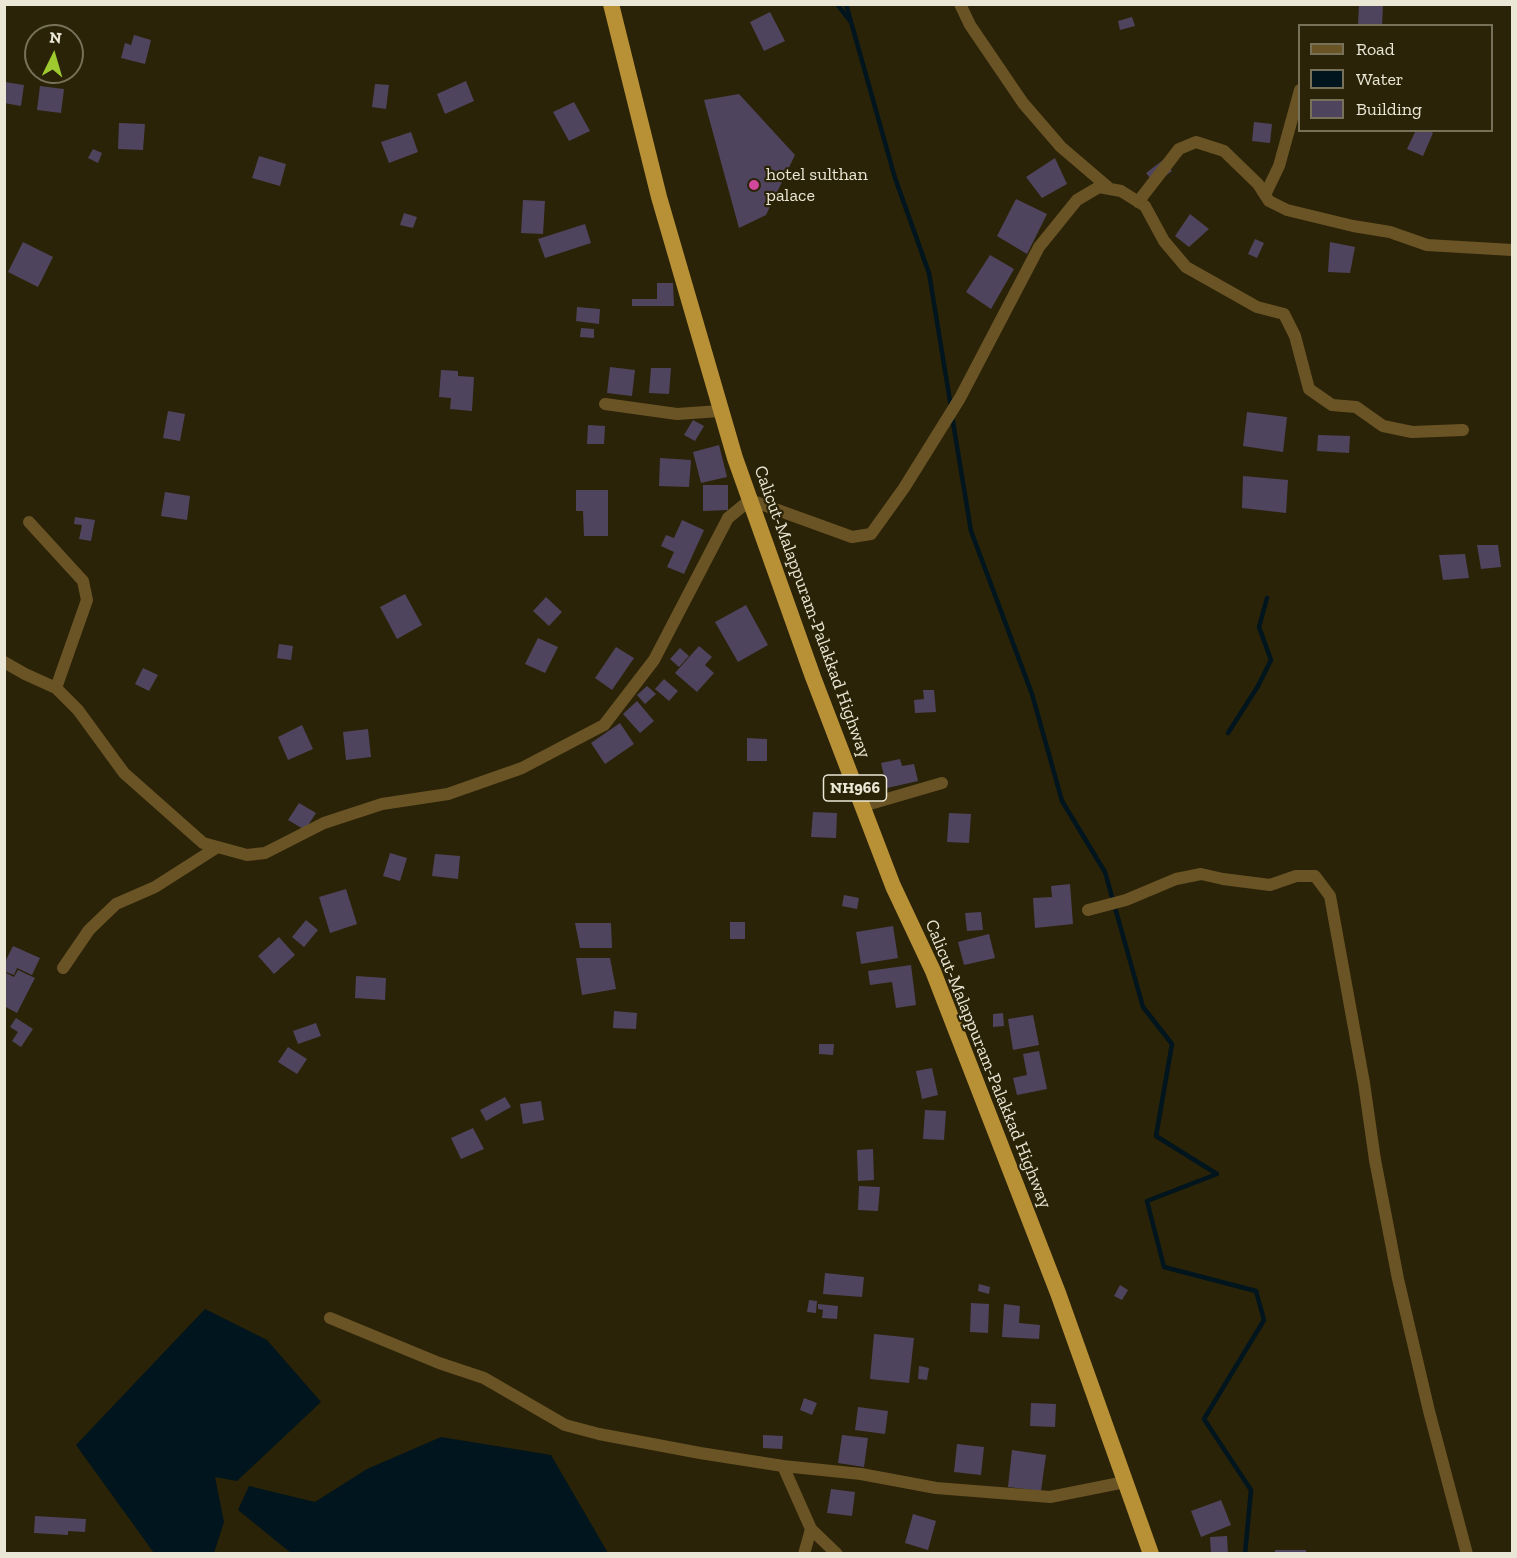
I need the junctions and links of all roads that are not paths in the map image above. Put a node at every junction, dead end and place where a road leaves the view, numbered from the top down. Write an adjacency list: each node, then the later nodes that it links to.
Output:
1 (611, 4): 9 (highway, Calicut-Malappuram-Palakkad Highway / NH966)
2 (960, 4): 4 (street)
3 (1298, 94): 5 (street)
4 (1110, 189): 6 (street); 11 (street)
5 (1265, 195): 6 (street); 7 (street)
6 (1138, 202): 10 (street)
7 (1512, 250)
8 (605, 404): 9 (street)
9 (720, 411): 11 (highway, Calicut-Malappuram-Palakkad Highway / NH966)
10 (1463, 430)
11 (750, 500): 16 (highway, Calicut-Malappuram-Palakkad Highway / NH966); 17 (street)
12 (30, 522): 14 (street)
13 (4, 662): 14 (street)
14 (56, 688): 17 (street)
15 (942, 783): 16 (street)
16 (862, 806): 22 (highway, Calicut-Malappuram-Palakkad Highway / NH966)
17 (216, 848): 19 (street)
18 (1088, 910): 27 (street)
19 (63, 968)
20 (330, 1318): 21 (street)
21 (783, 1466): 22 (street); 23 (street)
22 (1125, 1482): 26 (highway, Calicut-Malappuram-Palakkad Highway / NH966)
23 (811, 1529): 24 (street); 25 (street)
24 (804, 1554)
25 (837, 1554)
26 (1151, 1554)
27 (1467, 1554)

